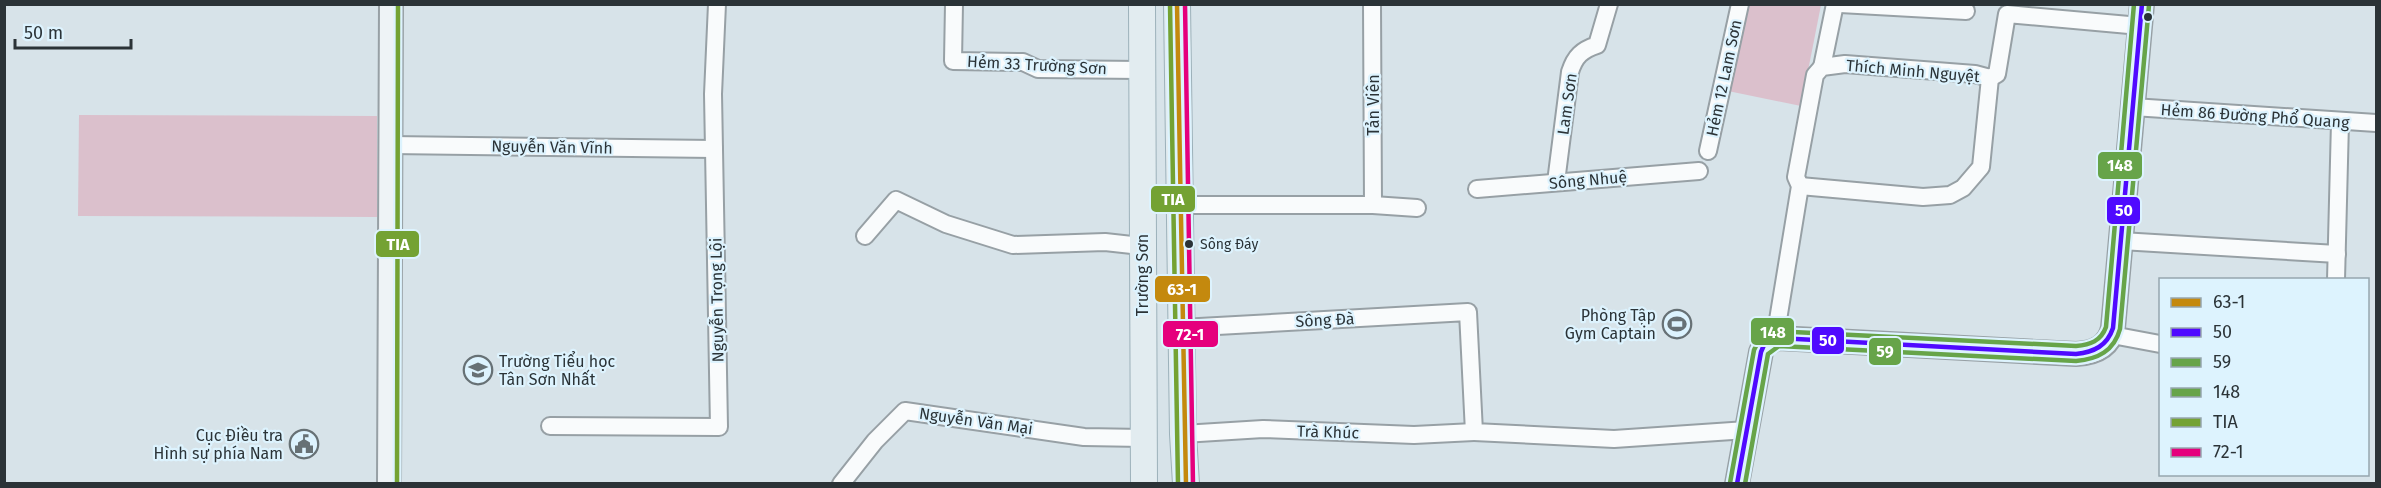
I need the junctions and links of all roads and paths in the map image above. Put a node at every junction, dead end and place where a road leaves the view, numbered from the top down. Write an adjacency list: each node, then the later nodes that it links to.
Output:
1 (391, 4): 19 (main road)
2 (717, 4): 20 (street, Nguyễn Trọng Lội)
3 (954, 4): 14 (street, Hẻm 33 Trường Sơn)
4 (1142, 4): 14 (main road, Trường Sơn)
5 (1177, 4): 26 (main road)
6 (1372, 4): 27 (street, Tản Viên)
7 (1609, 4): 23 (street, Lam Sơn)
8 (1740, 4): 21 (street, Hẻm 12 Lam Sơn)
9 (1835, 4): 13 (street)
10 (1840, 4): 11 (street)
11 (1966, 11)
12 (2141, 15): 15 (street); 16 (main road)
13 (1822, 67): 15 (street, Thích Minh Nguyệt); 24 (street, Thích Minh Nguyệt)
14 (1141, 70): 31 (main road, Trường Sơn)
15 (1990, 78): 24 (street, Thích Minh Nguyệt)
16 (2133, 107): 17 (street, Hẻm 86 Đường Phổ Quang); 30 (main road)
17 (2340, 122): 18 (street, Hẻm 86 Đường Phổ Quang); 32 (street)
18 (2376, 123)
19 (390, 145): 20 (street, Nguyễn Văn Vĩnh); 43 (main road)
20 (714, 150): 38 (street, Nguyễn Trọng Lội)
21 (1708, 151)
22 (1699, 171): 23 (street, Sông Nhuệ)
23 (1556, 182): 25 (street, Sông Nhuệ)
24 (1800, 186): 36 (street, Thích Minh Nguyệt)
25 (1477, 189)
26 (1181, 205): 27 (street); 34 (main road)
27 (1373, 205): 28 (street)
28 (1417, 208)
29 (865, 236): 31 (street)
30 (2121, 241): 32 (street); 35 (main road)
31 (1142, 246): 42 (main road, Trường Sơn)
32 (2337, 254): 33 (street)
33 (2336, 278)
34 (1181, 328): 40 (street, Sông Đà); 41 (main road)
35 (2112, 335): 36 (main road); 37 (street)
36 (1777, 338): 39 (main road)
37 (2159, 344)
38 (550, 426)
39 (1747, 430): 40 (street, Trà Khúc); 47 (main road)
40 (1474, 432): 41 (street, Trà Khúc)
41 (1183, 434): 46 (main road)
42 (1143, 438): 44 (street, Nguyễn Văn Mại); 45 (main road, Trường Sơn)
43 (389, 483)
44 (841, 483)
45 (1144, 483)
46 (1186, 483)
47 (1737, 483)

